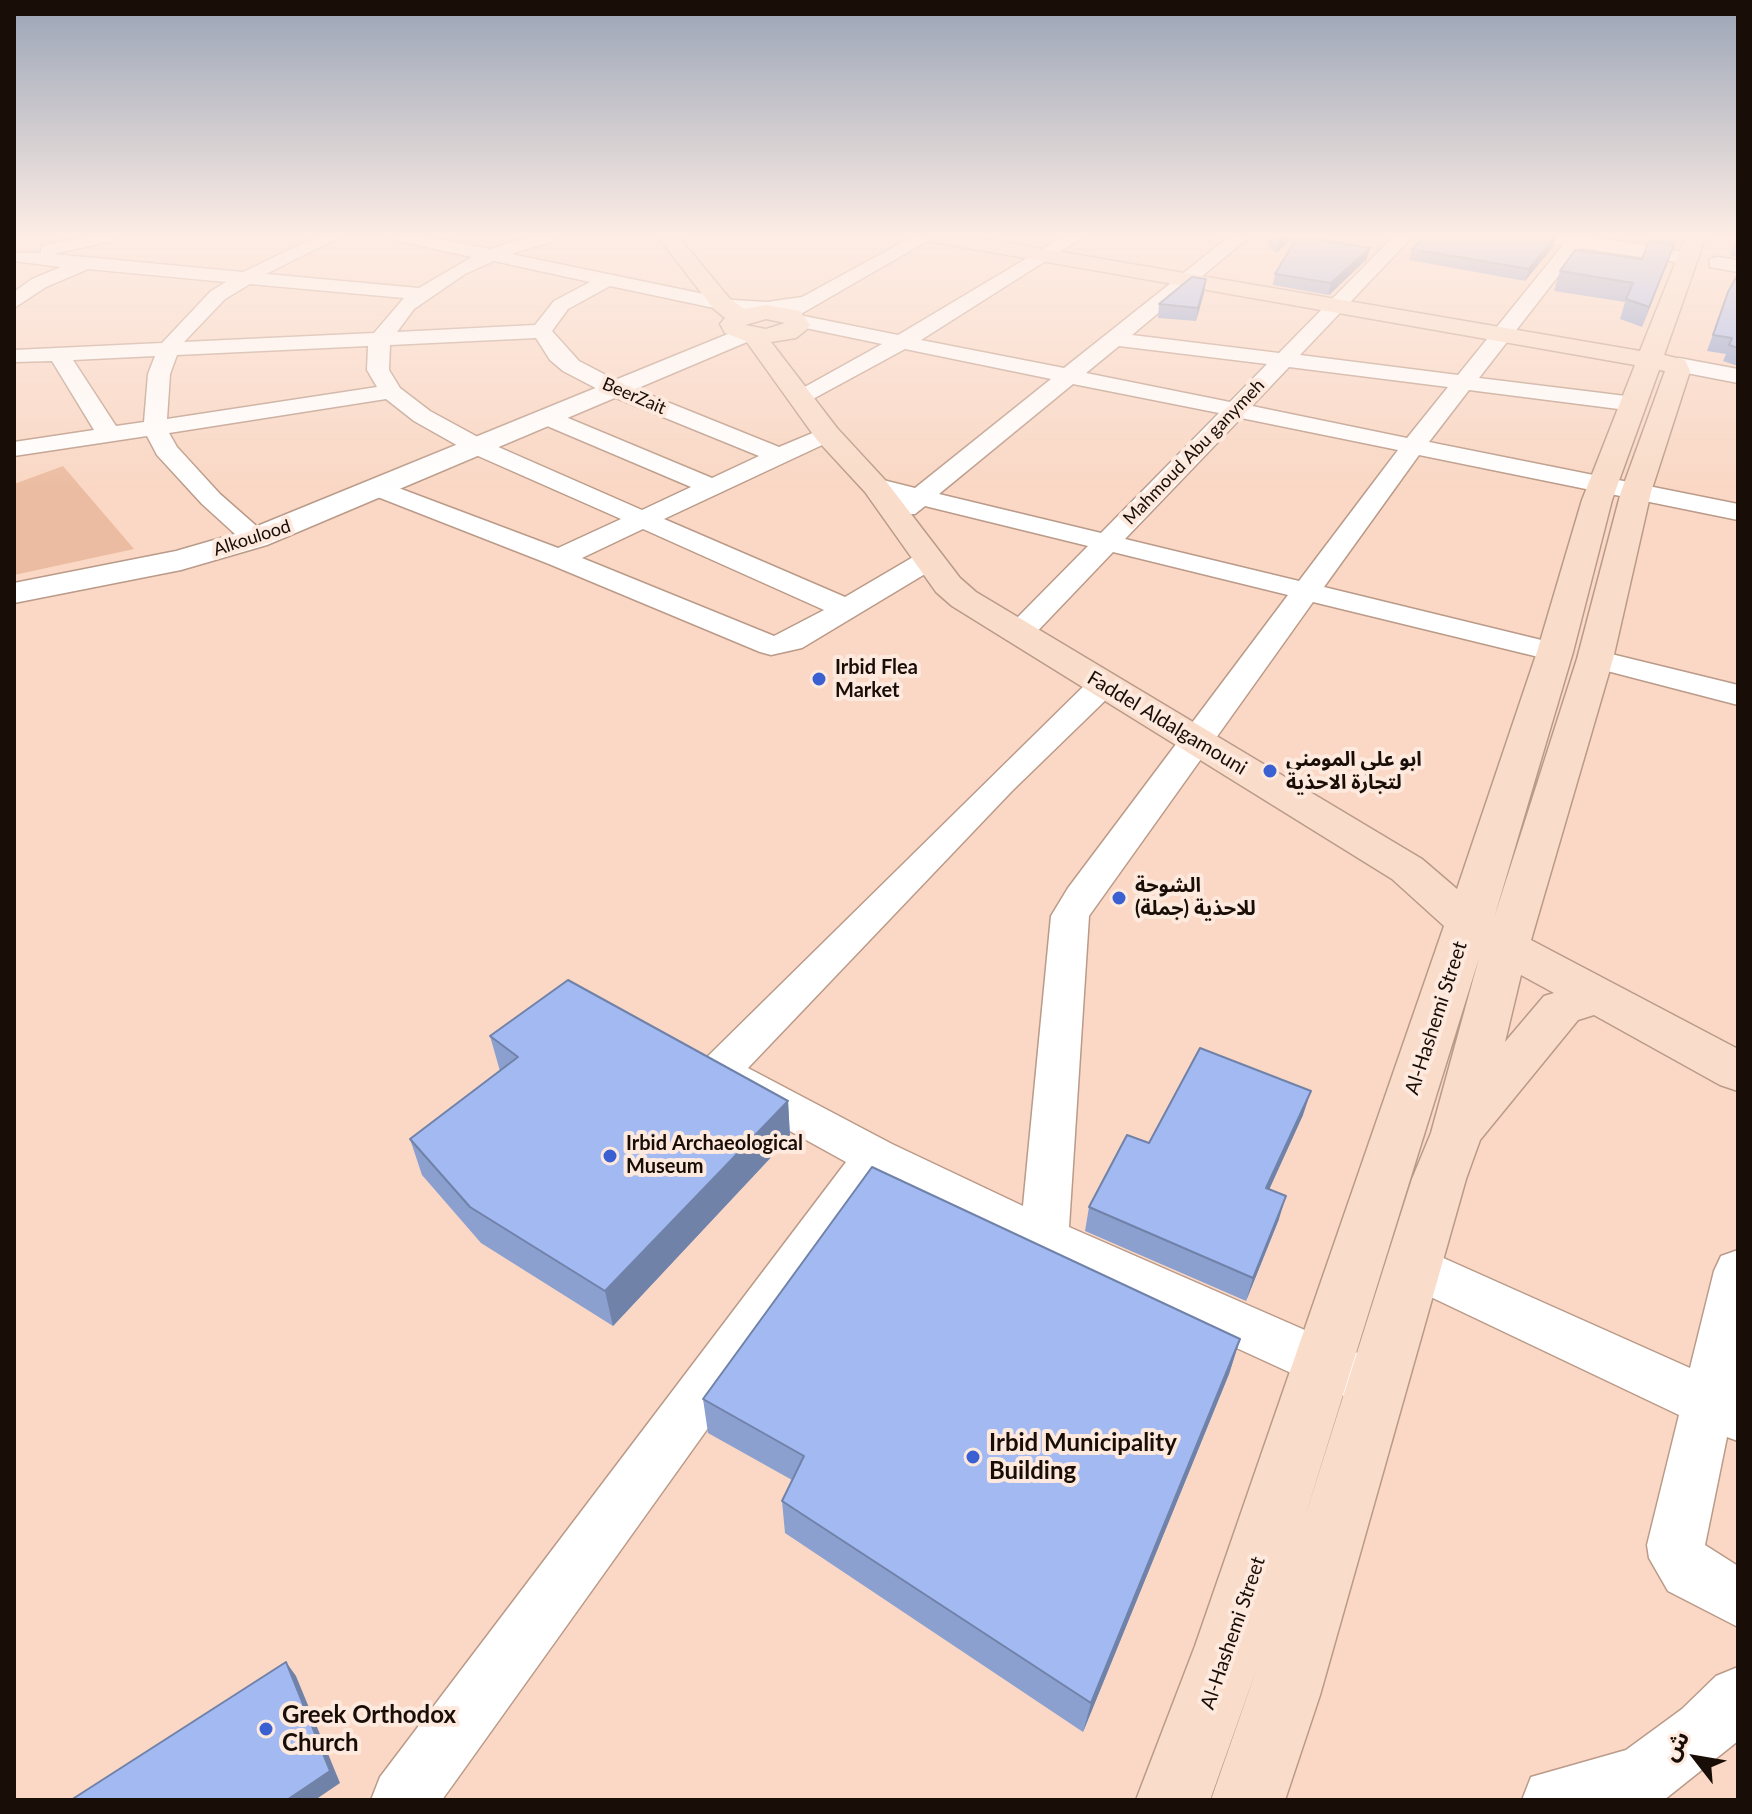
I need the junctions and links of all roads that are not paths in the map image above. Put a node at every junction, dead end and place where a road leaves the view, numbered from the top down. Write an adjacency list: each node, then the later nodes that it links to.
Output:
1 (191, 321): 18 (street)
2 (394, 321): 15 (street)
3 (550, 321): 13 (street)
4 (727, 321): 26 (street, Alkoulood)
5 (738, 321): 28 (main road, Faddel Aldalgamouni)
6 (831, 321): 17 (street)
7 (936, 321): 17 (street)
8 (1138, 321): 16 (street)
9 (1322, 321): 21 (street, Mahmoud Abu ganymeh)
10 (1416, 321): 14 (main road)
11 (1512, 321): 14 (street)
12 (1683, 321): 22 (main road, Al-Hashemi Street)
13 (542, 331): 15 (street); 26 (street, BeerZait)
14 (1500, 336): 22 (main road); 25 (street)
15 (380, 339): 18 (street); 27 (street)
16 (1117, 339): 21 (street); 23 (street)
17 (905, 340): 23 (street); 28 (street)
18 (169, 348): 19 (street); 32 (street)
19 (59, 354): 20 (street); 34 (street)
20 (14, 356)
21 (1284, 360): 25 (street); 30 (street, Mahmoud Abu ganymeh)
22 (1664, 363): 24 (street); 29 (main road, Al-Hashemi Street); 40 (main road, Al-Hashemi Street)
23 (1072, 374): 30 (street); 42 (street)
24 (1738, 376)
25 (1462, 383): 29 (street); 35 (street)
26 (617, 390): 31 (street, Alkoulood); 38 (street, BeerZait)
27 (391, 392): 32 (street); 36 (street)
28 (800, 399): 33 (main road, Faddel Aldalgamouni)
29 (1634, 404): 40 (main road, Al-Hashemi Street)
30 (1237, 408): 35 (street); 46 (street, Mahmoud Abu ganymeh)
31 (548, 418): 36 (street, Alkoulood); 39 (street)
32 (155, 428): 34 (street); 45 (street)
33 (827, 434): 38 (street); 42 (main road, Faddel Aldalgamouni)
34 (109, 435): 37 (street)
35 (1414, 445): 40 (street); 49 (street)
36 (478, 447): 41 (street, Alkoulood); 44 (street)
37 (14, 449)
38 (777, 455): 39 (street)
39 (713, 487): 44 (street)
40 (1619, 488): 43 (street); 53 (main road, Al-Hashemi Street)
41 (379, 489): 45 (street, Alkoulood); 47 (street)
42 (897, 499): 46 (street); 48 (main road, Faddel Aldalgamouni)
43 (1738, 512)
44 (645, 521): 47 (street); 51 (street)
45 (256, 538): 50 (street, Alkoulood)
46 (1107, 543): 49 (street); 52 (street, Mahmoud Abu ganymeh)
47 (559, 558): 51 (street)
48 (930, 559): 51 (street); 52 (main road, Faddel Aldalgamouni)
49 (1305, 591): 53 (street); 56 (street)
50 (14, 593)
51 (847, 609)
52 (1018, 634): 54 (main road, Faddel Aldalgamouni)
53 (1575, 656): 55 (street); 57 (main road, Al-Hashemi Street)
54 (1104, 684): 56 (main road, Faddel Aldalgamouni); 62 (street)
55 (1738, 695)
56 (1198, 742): 57 (main road, Faddel Aldalgamouni); 63 (street)
57 (1489, 927): 58 (main road, Faddel Aldalgamouni); 59 (main road); 61 (main road, Al-Hashemi Street); 66 (main road, Al-Hashemi Street)
58 (1597, 997): 60 (main road, Faddel Aldalgamouni); 61 (main road)
59 (1738, 1044)
60 (1738, 1072)
61 (1457, 1133): 64 (main road, Al-Hashemi Street)
62 (876, 1157): 63 (street); 71 (street)
63 (1044, 1238): 66 (street)
64 (1412, 1265): 66 (main road, Al-Hashemi Street); 67 (street)
65 (1738, 1271): 67 (street)
66 (1350, 1374): 70 (main road, Al-Hashemi Street); 72 (main road, Al-Hashemi Street)
67 (1724, 1409): 68 (street)
68 (1738, 1598)
69 (1738, 1698): 73 (street)
70 (1262, 1799)
71 (403, 1800)
72 (1173, 1800)
73 (1554, 1800)

